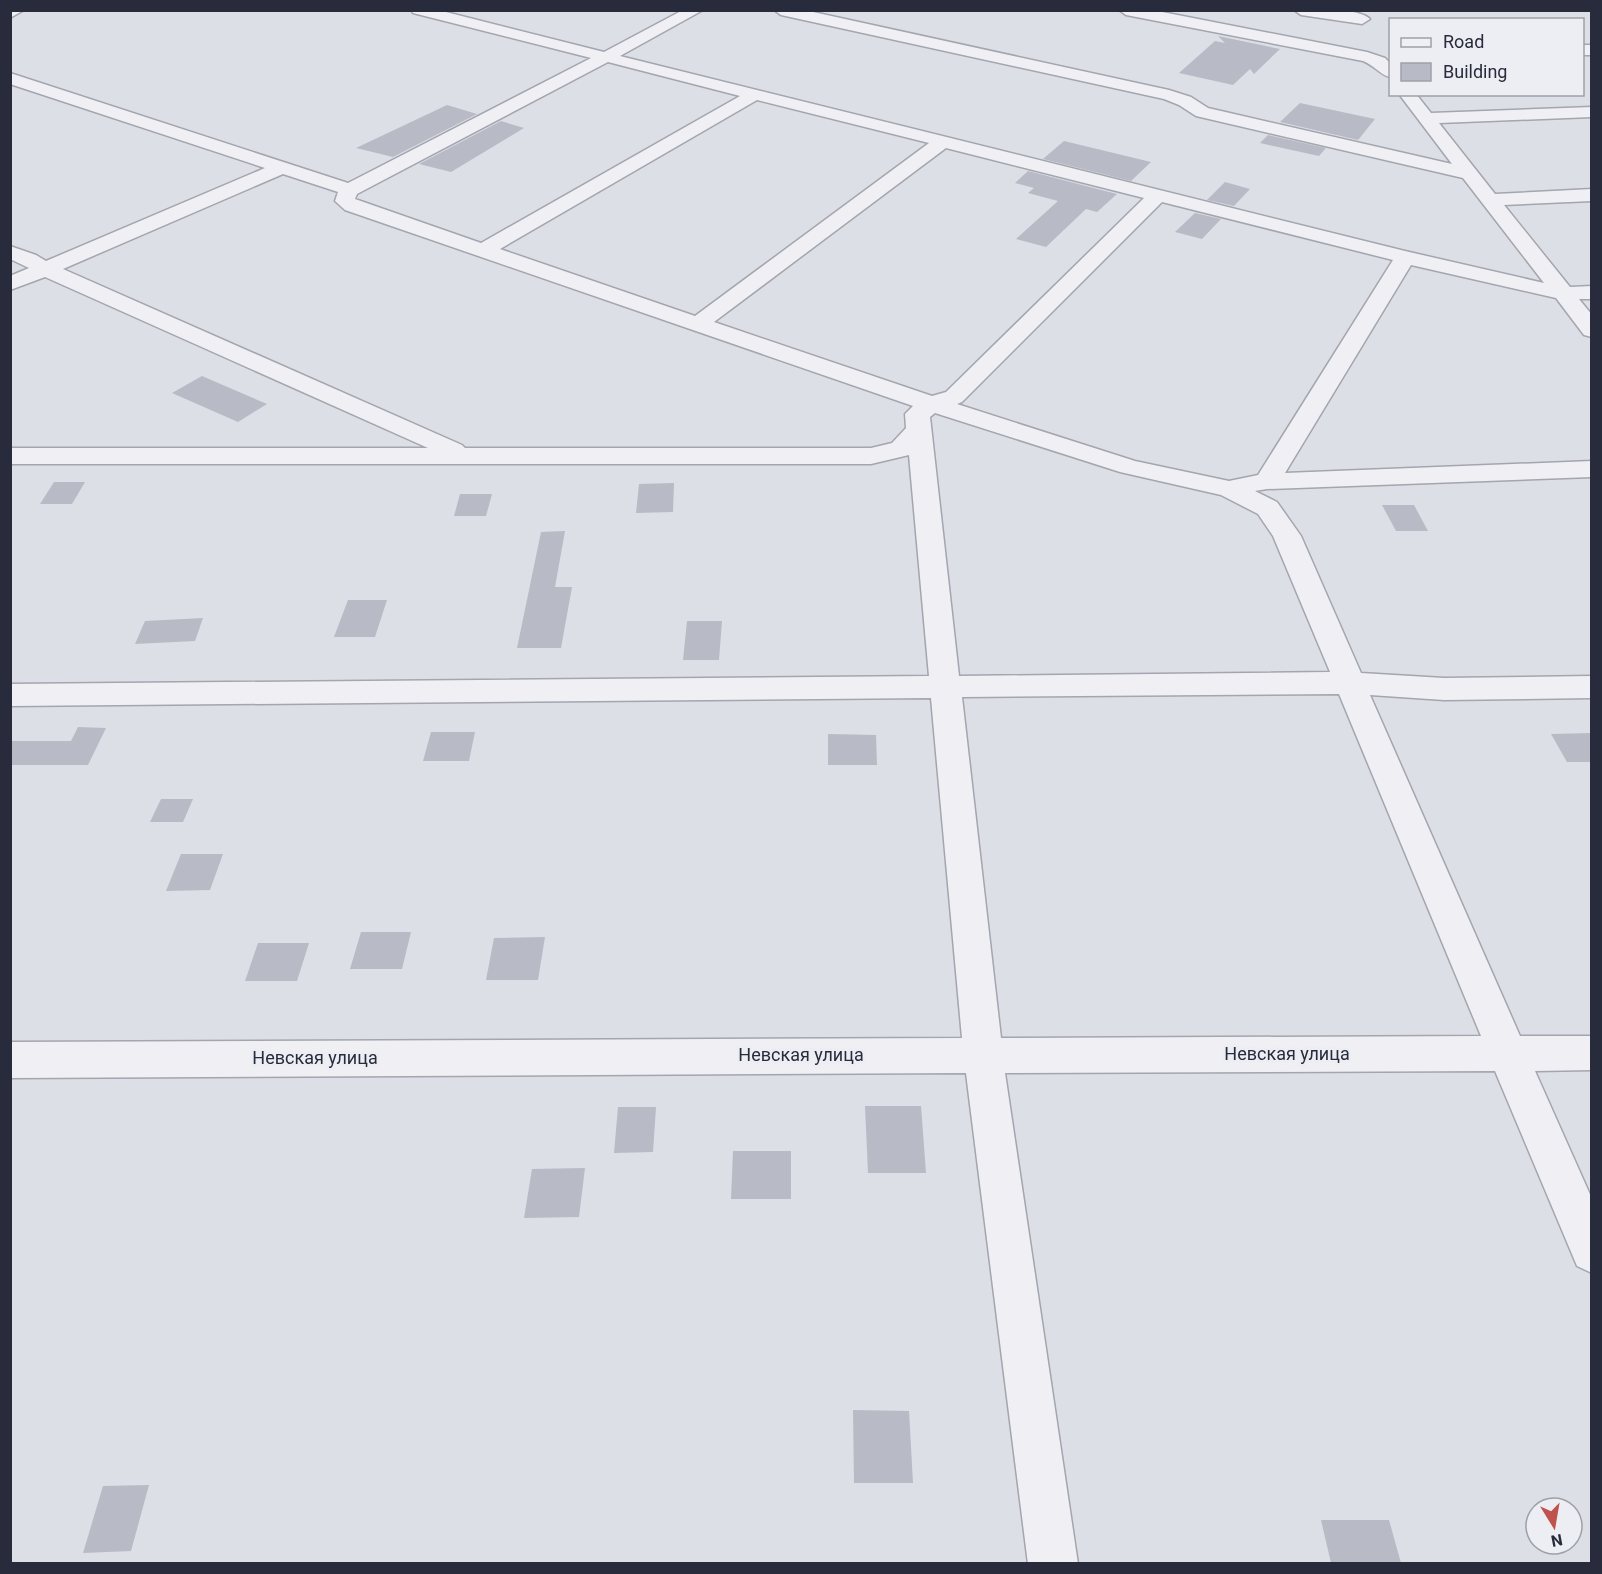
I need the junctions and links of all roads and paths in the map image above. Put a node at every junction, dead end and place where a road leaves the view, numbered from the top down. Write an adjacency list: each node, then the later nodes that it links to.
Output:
1 (17, 10): 7 (street)
2 (418, 10): 13 (street)
3 (696, 10): 13 (street)
4 (781, 10): 22 (street)
5 (1126, 10): 10 (street)
6 (1301, 10): 9 (street)
7 (10, 14)
8 (1243, 17): 10 (street)
9 (1362, 19)
10 (1223, 30): 12 (street)
11 (1389, 56): 12 (street)
12 (1367, 57): 14 (street)
13 (605, 58): 16 (street); 23 (street)
14 (1389, 71)
15 (10, 78): 21 (street)
16 (754, 94): 20 (street); 27 (street)
17 (1408, 96): 19 (street)
18 (1592, 112): 19 (street)
19 (1425, 118): 22 (street)
20 (942, 142): 24 (street); 34 (street)
21 (284, 167): 23 (street); 30 (street)
22 (1470, 174): 26 (street)
23 (350, 190): 27 (street)
24 (1158, 195): 29 (street); 36 (street)
25 (1592, 195): 26 (street)
26 (1488, 200): 33 (street)
27 (482, 251): 34 (street)
28 (10, 252): 30 (street)
29 (1405, 257): 33 (street); 41 (street)
30 (45, 269): 31 (street); 38 (street)
31 (10, 284)
32 (1592, 292): 33 (street)
33 (1565, 294): 35 (street)
34 (699, 323): 36 (street)
35 (1592, 330)
36 (932, 404): 37 (street); 42 (street)
37 (917, 431): 38 (street); 45 (street)
38 (463, 455): 39 (street)
39 (10, 456)
40 (1592, 469): 41 (street)
41 (1267, 481): 42 (street)
42 (1229, 489): 43 (street)
43 (1351, 683): 44 (street); 45 (street); 49 (street)
44 (1592, 687)
45 (944, 688): 46 (street); 48 (street)
46 (10, 695)
47 (1592, 1053): 49 (street, Невская улица)
48 (983, 1054): 49 (street, Невская улица); 50 (street, Невская улица); 52 (street)
49 (1509, 1054): 51 (street)
50 (10, 1060)
51 (1592, 1251)
52 (1053, 1563)

